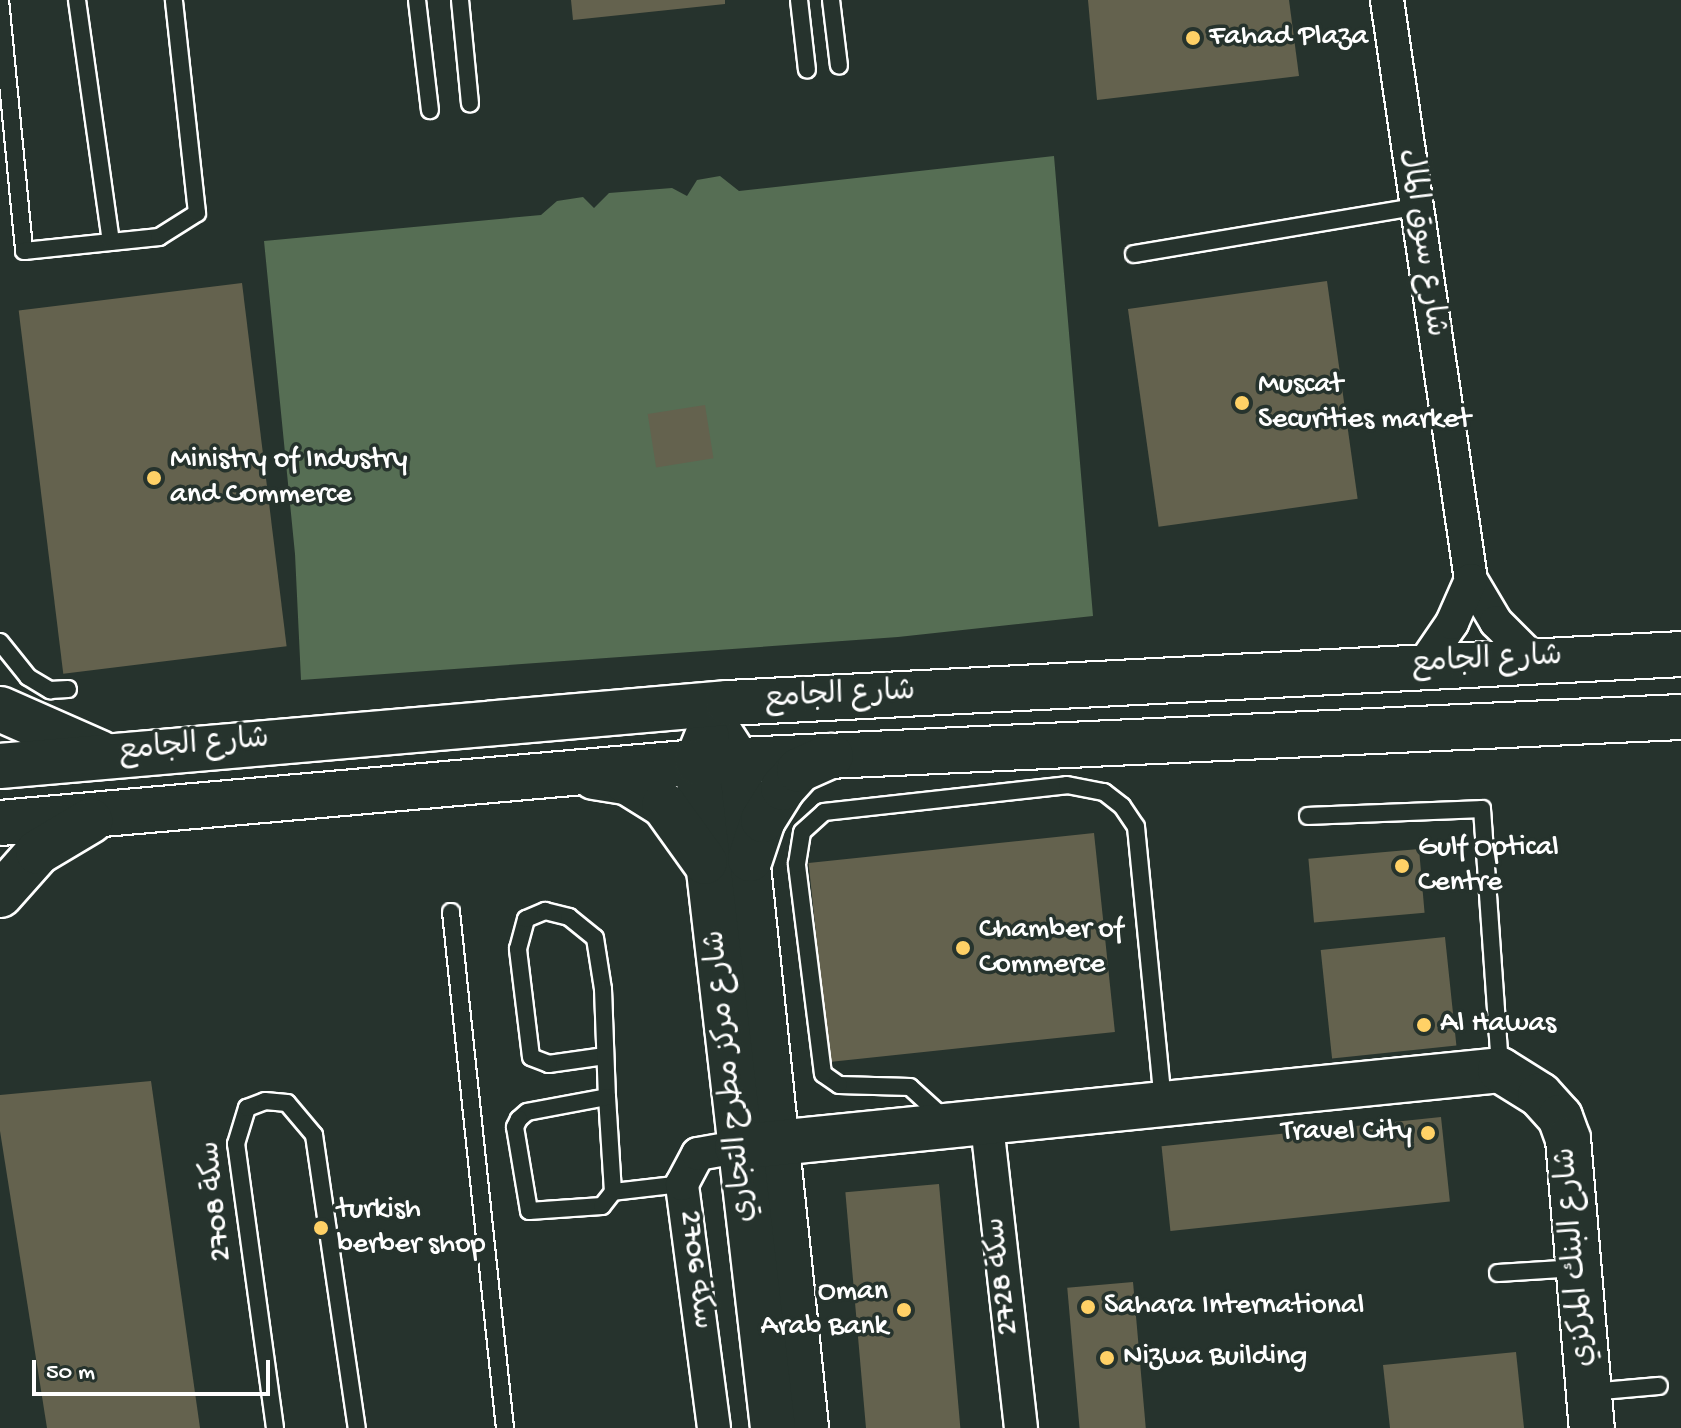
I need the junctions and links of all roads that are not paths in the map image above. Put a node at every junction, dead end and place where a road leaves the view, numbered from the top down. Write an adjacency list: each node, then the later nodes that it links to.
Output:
1 (0, 0): 14 (lane)
2 (77, 0): 14 (lane)
3 (174, 0): 14 (lane)
4 (417, 0): 12 (lane)
5 (460, 0): 11 (lane)
6 (799, 0): 10 (lane)
7 (831, 0): 9 (lane)
8 (1387, 0): 13 (street, شارع سوق المال)
9 (839, 66)
10 (807, 70)
11 (470, 104)
12 (430, 110)
13 (1416, 207): 15 (lane); 16 (street, شارع سوق المال)
14 (111, 242)
15 (1134, 254)
16 (1471, 580): 19 (street, شارع سوق المال); 20 (street)
17 (0, 642): 21 (lane)
18 (1681, 654): 19 (main road, شارع الجامع)
19 (1533, 659): 20 (main road, شارع الجامع)
20 (1424, 664): 22 (main road, شارع الجامع)
21 (68, 689)
22 (803, 699): 23 (main road, شارع الجامع); 26 (main road)
23 (671, 708): 26 (main road); 27 (main road, شارع الجامع)
24 (0, 709): 27 (main road)
25 (1681, 717): 28 (main road, شارع الجامع)
26 (717, 751): 28 (main road, شارع الجامع); 30 (main road, شارع الجامع); 34 (main road, شارع مركز مطرح التجاري)
27 (103, 754): 29 (main road, شارع الجامع)
28 (831, 756): 34 (main road)
29 (0, 766)
30 (560, 771): 32 (main road, شارع الجامع); 34 (main road)
31 (1308, 816): 38 (lane)
32 (98, 817): 33 (main road, شارع الجامع); 35 (main road)
33 (0, 823)
34 (729, 870): 42 (main road, شارع مركز مطرح التجاري)
35 (0, 895)
36 (451, 912): 51 (lane)
37 (605, 1056): 37 (lane); 39 (lane)
38 (1500, 1070): 40 (main road); 45 (main road, شارع البنك المركزي)
39 (607, 1097): 44 (lane); 44 (lane)
40 (1163, 1105): 41 (main road); 41 (lane)
41 (971, 1126): 42 (main road); 55 (street, سكة 2728)
42 (755, 1145): 43 (street, سكة 2706); 53 (main road, شارع مركز مطرح التجاري); 54 (main road, شارع مركز مطرح التجاري)
43 (682, 1184): 44 (lane); 52 (street, سكة 2706)
44 (613, 1192)
45 (1578, 1268): 46 (lane); 48 (main road, شارع البنك المركزي)
46 (1498, 1273)
47 (1659, 1386): 48 (lane)
48 (1590, 1410)
49 (275, 1428): 50 (lane, سكة 2708)
50 (357, 1428)
51 (505, 1428)
52 (714, 1428)
53 (773, 1428)
54 (806, 1428)
55 (1021, 1428)

